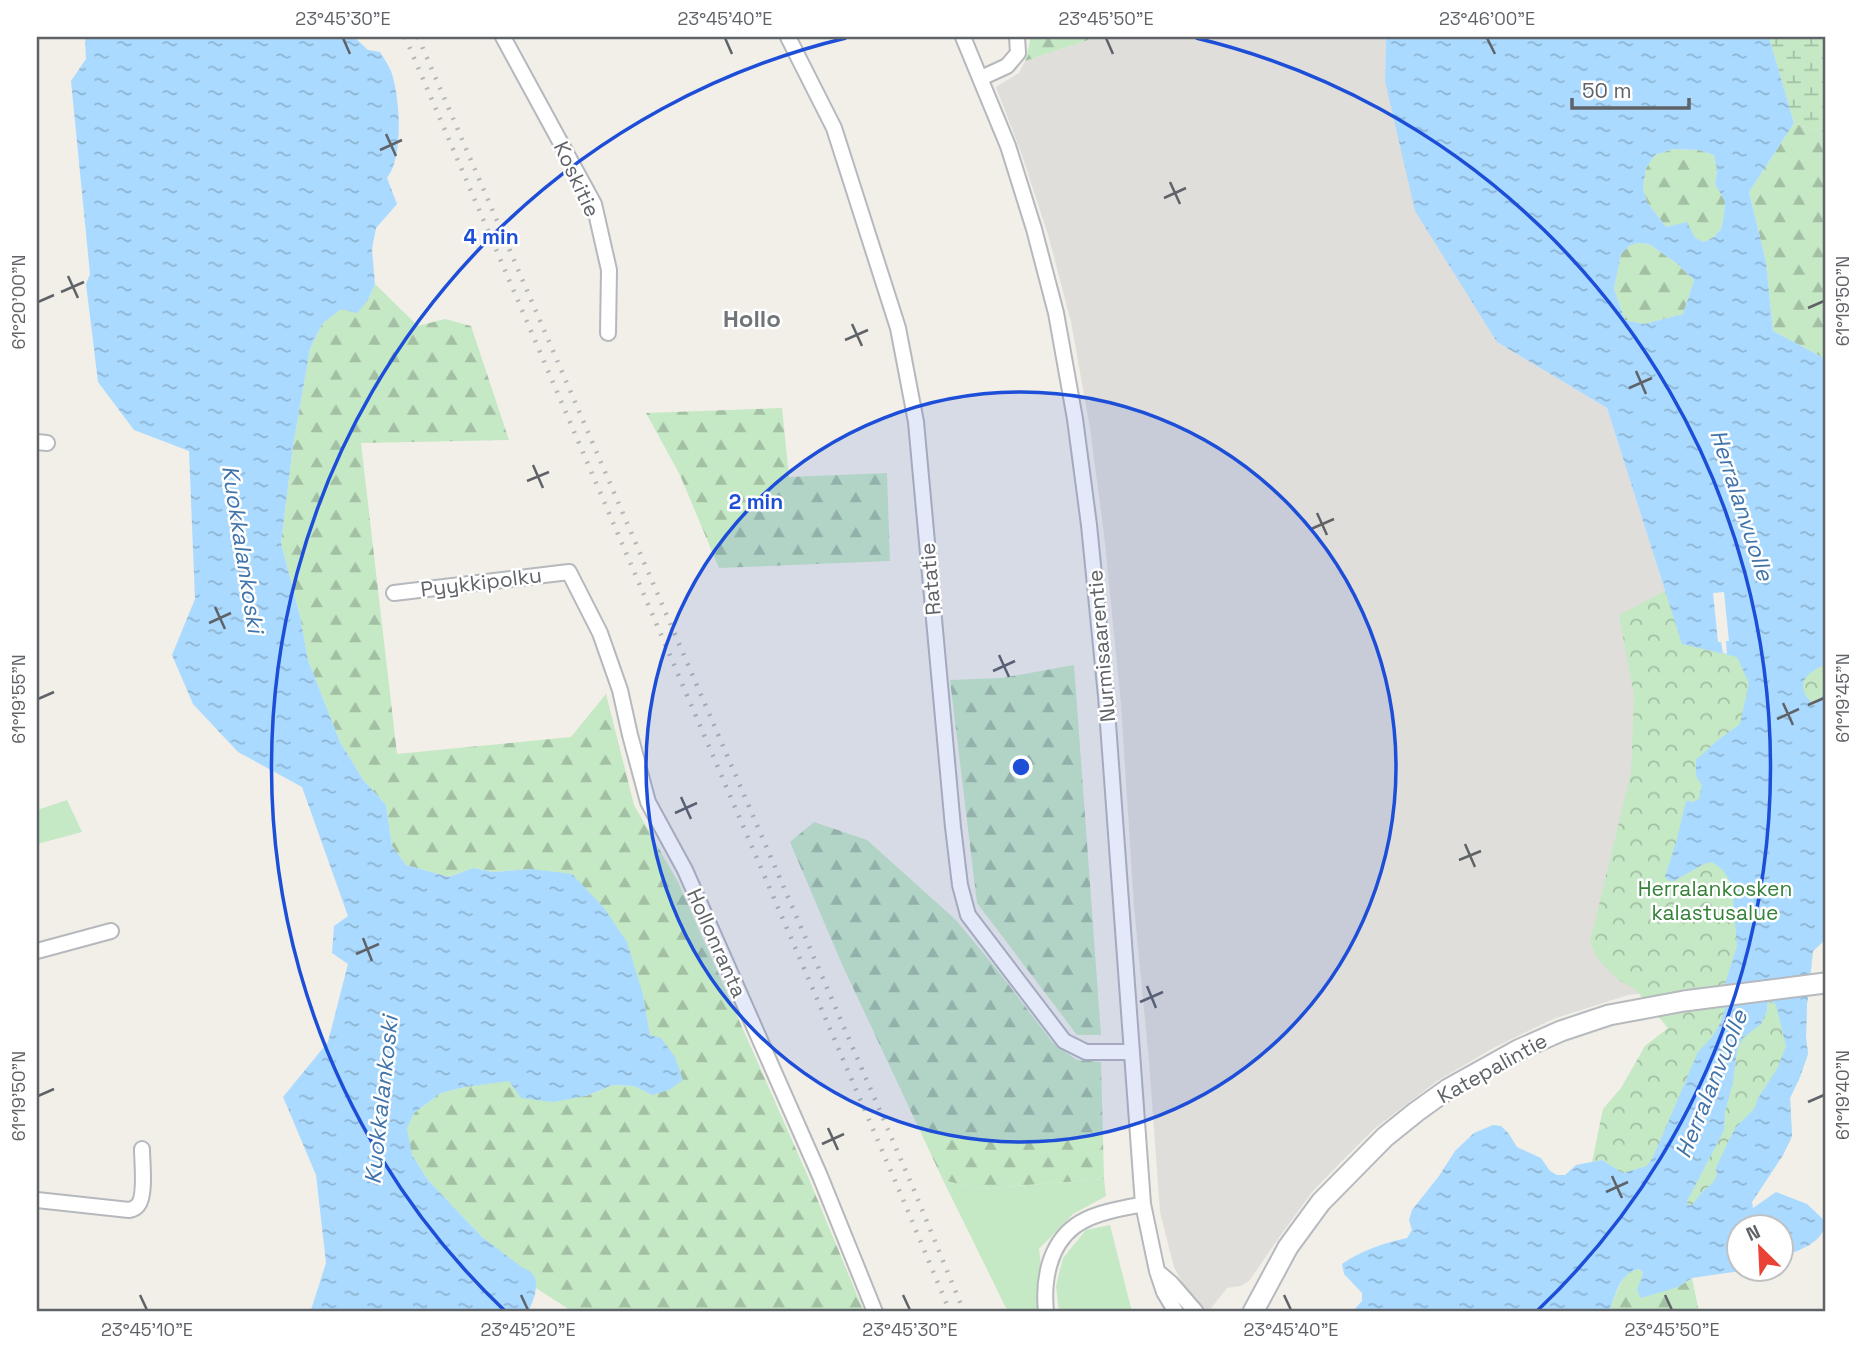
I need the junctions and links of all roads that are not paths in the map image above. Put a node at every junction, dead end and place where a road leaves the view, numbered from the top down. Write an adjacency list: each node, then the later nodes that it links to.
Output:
1 (503, 37): 6 (street, Koskitie)
2 (788, 37): 12 (street, Ratatie)
3 (963, 37): 5 (street, Nurmisaarentie)
4 (1017, 37): 5 (street)
5 (981, 78): 12 (street, Nurmisaarentie)
6 (608, 332)
7 (569, 572): 8 (street, Pyykkipolku); 17 (street, Hollonranta)
8 (394, 593)
9 (111, 931): 10 (street)
10 (37, 951)
11 (1825, 983): 21 (street, Katepalintie)
12 (1131, 1052): 15 (street, Nurmisaarentie)
13 (142, 1149): 14 (street)
14 (37, 1200)
15 (1143, 1204): 16 (street, Nurmisaarentie); 18 (street)
16 (1157, 1271): 19 (street, Nurmisaarentie); 20 (street)
17 (875, 1312)
18 (1046, 1312)
19 (1176, 1312)
20 (1196, 1312)
21 (1253, 1312)

